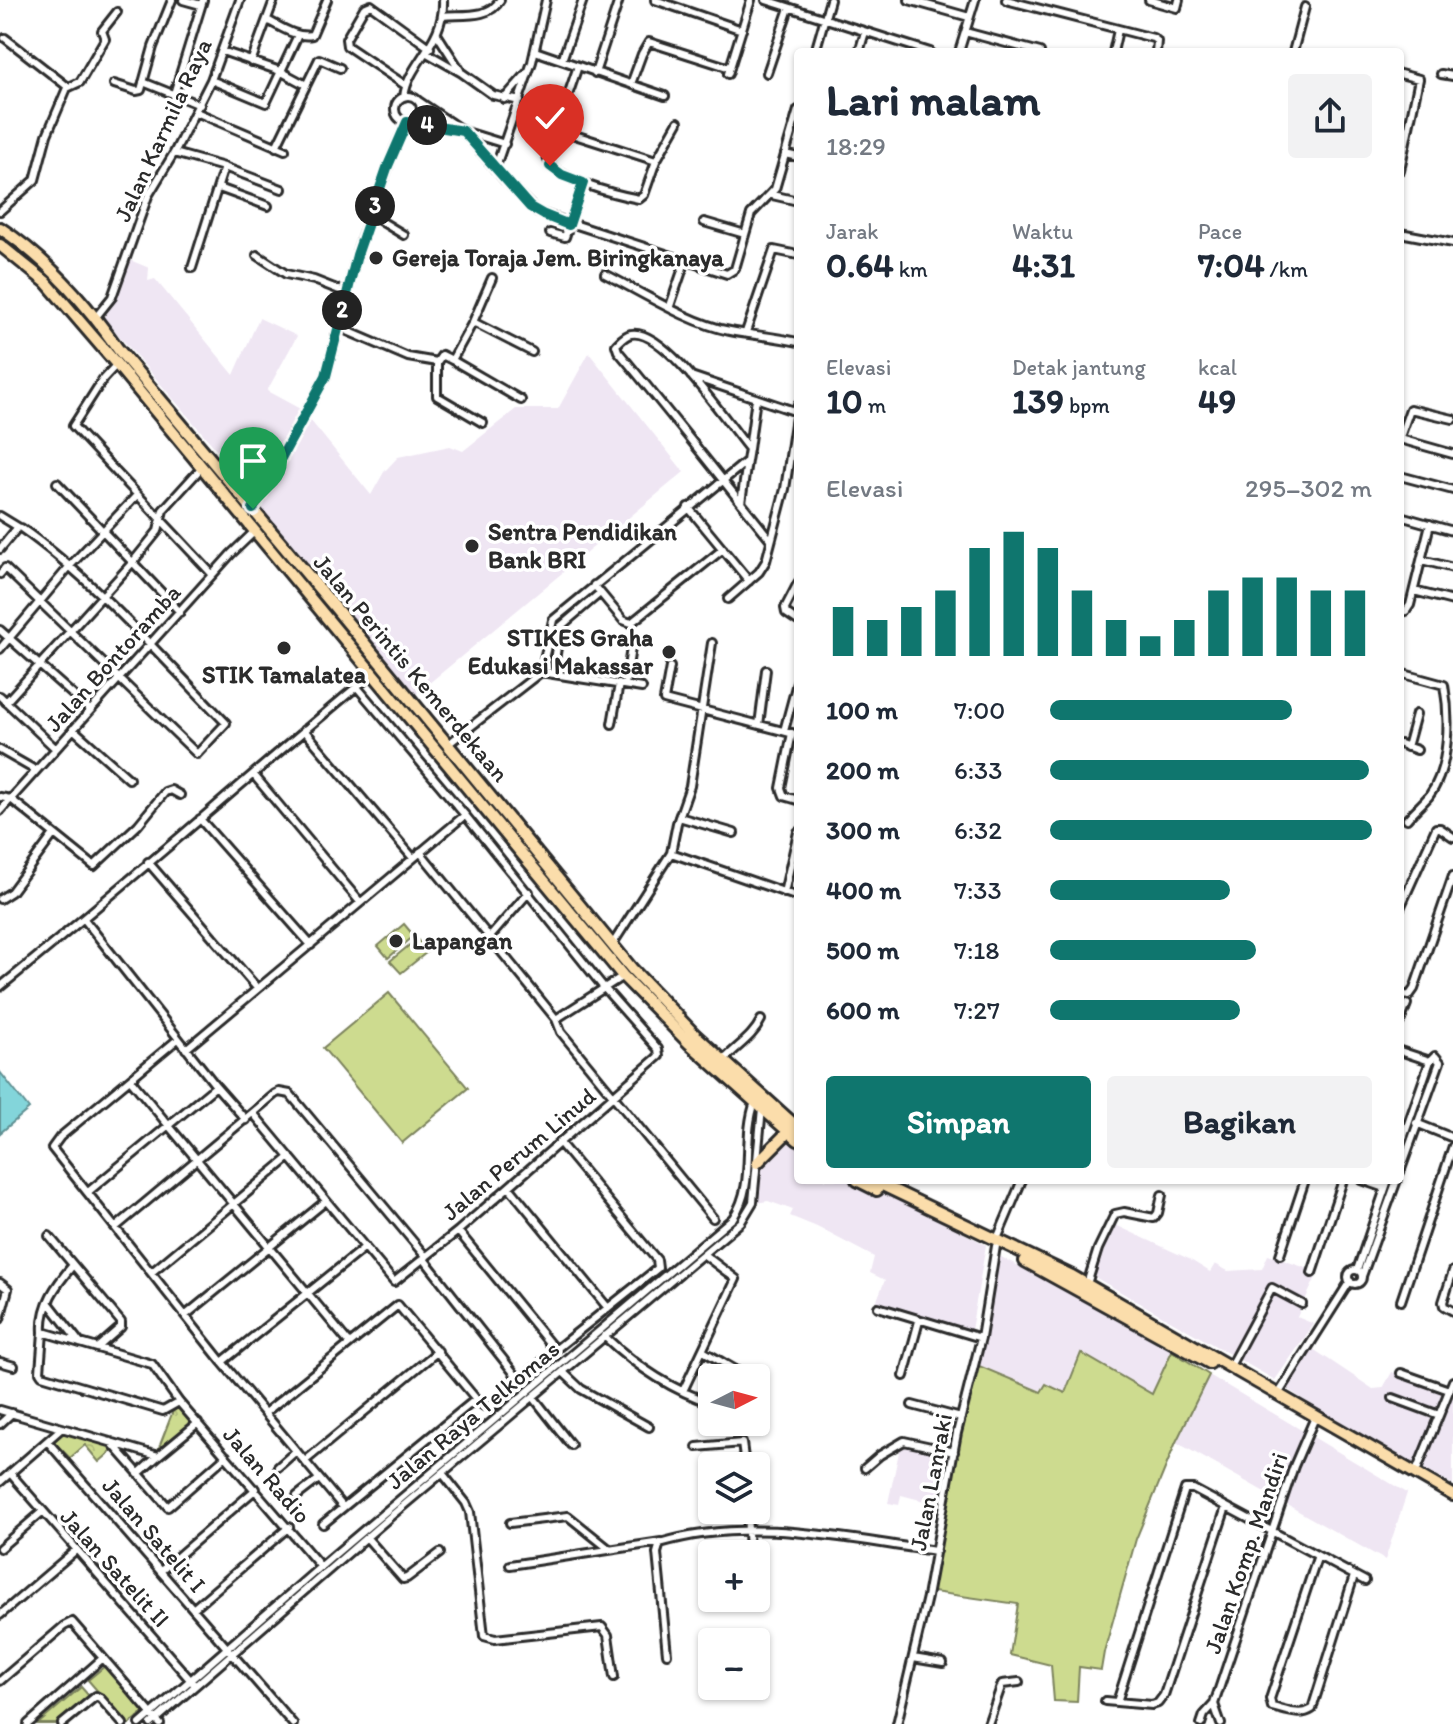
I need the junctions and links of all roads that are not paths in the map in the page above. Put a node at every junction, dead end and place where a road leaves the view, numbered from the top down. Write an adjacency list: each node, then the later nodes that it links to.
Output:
1 (172, 0): 61 (street)
2 (183, 0): 21 (street)
3 (240, 0): 46 (street, Jalan Karmila Raya)
4 (274, 0): 29 (street)
5 (327, 0): 35 (street)
6 (493, 0): 24 (street)
7 (500, 0): 24 (street)
8 (546, 0): 47 (street)
9 (583, 0): 48 (street)
10 (619, 0): 55 (street)
11 (655, 0): 30 (street)
12 (751, 0): 30 (street)
13 (766, 0): 23 (street)
14 (830, 0): 28 (street)
15 (909, 0): 27 (street)
16 (975, 0): 27 (street)
17 (1006, 0): 31 (street)
18 (1149, 0): 19 (street)
19 (1179, 0)
20 (441, 2): 26 (street)
21 (202, 3): 67 (street)
22 (1305, 7): 44 (street)
23 (789, 8): 28 (street); 56 (street)
24 (494, 10): 26 (street)
25 (117, 12): 66 (street)
26 (443, 16): 34 (street)
27 (969, 17): 33 (street)
28 (824, 19): 32 (street); 37 (street)
29 (267, 20): 35 (street); 49 (street)
30 (742, 30): 63 (street)
31 (1118, 30): 42 (street); 43 (street)
32 (865, 32): 38 (street); 39 (street)
33 (965, 32): 40 (street); 41 (street)
34 (437, 34): 45 (street); 54 (street)
35 (298, 35): 53 (street)
36 (5, 38): 66 (street)
37 (816, 48)
38 (860, 48)
39 (904, 48)
40 (960, 48)
41 (1025, 48)
42 (1114, 48)
43 (1156, 48)
44 (1294, 48)
45 (428, 50): 54 (street); 65 (street); 65 (street)
46 (222, 51): 49 (street); 60 (street, Jalan Karmila Raya)
47 (535, 51): 48 (street); 52 (street)
48 (562, 60): 50 (street)
49 (251, 62): 53 (street)
50 (578, 66): 55 (street); 79 (street)
51 (340, 68): 64 (street)
52 (530, 69): 70 (street); 72 (street)
53 (280, 71): 60 (street); 64 (street)
54 (462, 73): 70 (street)
55 (595, 73): 63 (street)
56 (767, 73)
57 (1441, 74): 59 (street)
58 (1404, 75): 75 (street)
59 (1453, 76)
60 (211, 80): 73 (street, Jalan Karmila Raya)
61 (143, 82): 62 (street); 67 (street)
62 (114, 84)
63 (631, 84): 68 (street)
64 (306, 85): 82 (street)
65 (405, 85): 69 (street)
66 (68, 87): 97 (street)
67 (174, 94): 73 (street)
68 (665, 96)
69 (404, 97): 71 (street); 76 (street)
70 (504, 99): 72 (street)
71 (417, 100): 76 (street); 80 (street)
72 (520, 101): 81 (street)
73 (198, 108): 82 (street); 85 (street, Jalan Karmila Raya)
74 (1404, 116): 75 (street)
75 (1410, 118): 83 (street)
76 (407, 122): 80 (street); 98 (street)
77 (678, 122): 88 (street)
78 (794, 124): 86 (street)
79 (556, 129): 88 (street); 91 (street)
80 (463, 131): 81 (street); 90 (street)
81 (505, 144): 90 (street)
82 (276, 147): 84 (street)
83 (1404, 149)
84 (285, 150)
85 (174, 153): 89 (street); 116 (street, Jalan Karmila Raya)
86 (785, 154): 87 (street); 94 (street)
87 (794, 156)
88 (656, 161): 91 (street)
89 (224, 167): 92 (street); 93 (street)
90 (495, 169): 100 (street)
91 (583, 183): 100 (street)
92 (219, 188): 96 (street); 111 (street)
93 (282, 189)
94 (773, 192): 95 (street); 103 (street)
95 (794, 200)
96 (268, 206)
97 (0, 211)
98 (371, 215): 105 (street); 114 (street)
99 (704, 222): 103 (street)
100 (569, 225): 102 (street); 110 (street)
101 (0, 228): 116 (highway, Jalan Perintis Kemerdekaan)
102 (550, 233)
103 (745, 234): 110 (street)
104 (1404, 234): 106 (street)
105 (404, 235)
106 (1453, 243)
107 (0, 245): 124 (highway, Jalan Perintis Kemerdekaan)
108 (794, 254): 119 (street)
109 (257, 255): 114 (street)
110 (685, 262): 115 (street)
111 (192, 268)
112 (605, 274): 115 (street)
113 (492, 278): 117 (street)
114 (347, 293): 118 (street)
115 (670, 306): 119 (street)
116 (96, 317): 134 (highway, Jalan Perintis Kemerdekaan)
117 (473, 322): 121 (street); 122 (street)
118 (338, 327): 123 (street); 146 (street)
119 (746, 332): 120 (street)
120 (794, 341)
121 (532, 352)
122 (452, 360): 123 (street); 127 (street)
123 (437, 362): 130 (street)
124 (117, 364): 134 (highway, Jalan Perintis Kemerdekaan); 143 (street)
125 (691, 376): 126 (street); 135 (street); 140 (street)
126 (756, 398): 128 (street); 135 (street)
127 (521, 400)
128 (794, 407)
129 (1453, 419): 131 (street)
130 (483, 423)
131 (1404, 426)
132 (794, 428): 155 (street)
133 (1404, 439): 136 (street)
134 (192, 445): 138 (highway, Jalan Perintis Kemerdekaan); 146 (highway, Jalan Perintis Kemerdekaan)
135 (749, 449): 137 (street)
136 (1453, 454)
137 (747, 461): 140 (street); 144 (street)
138 (203, 466): 149 (street); 152 (highway, Jalan Perintis Kemerdekaan)
139 (1404, 477): 142 (street)
140 (723, 480): 144 (street); 145 (street)
141 (57, 483): 154 (street)
142 (1453, 490)
143 (137, 495): 149 (street); 154 (street)
144 (741, 503): 155 (street)
145 (688, 507): 157 (street); 165 (street)
146 (253, 509): 206 (highway, Jalan Perintis Kemerdekaan)
147 (0, 516): 156 (street)
148 (1404, 518): 150 (street)
149 (160, 520): 159 (street); 163 (street)
150 (1430, 524): 153 (street); 158 (street)
151 (21, 528): 160 (street)
152 (255, 531): 163 (street, Jalan Bontoramba); 187 (highway, Jalan Perintis Kemerdekaan)
153 (1453, 531)
154 (105, 532): 159 (street); 160 (street)
155 (771, 540): 164 (street)
156 (0, 549)
157 (723, 549): 164 (street); 168 (street)
158 (1422, 560): 161 (street); 167 (street)
159 (133, 562): 169 (street); 174 (street)
160 (69, 567): 169 (street); 172 (street)
161 (1453, 568)
162 (2, 571): 172 (street)
163 (212, 574): 174 (street, Jalan Bontoramba)
164 (749, 581): 170 (street)
165 (594, 585): 168 (street); 186 (street)
166 (794, 589): 175 (street)
167 (1414, 591): 171 (street); 173 (street)
168 (600, 593): 188 (street)
169 (101, 597): 177 (street); 180 (street)
170 (728, 599)
171 (1453, 601)
172 (39, 602): 177 (street); 178 (street)
173 (1404, 610)
174 (180, 612): 180 (street, Jalan Bontoramba)
175 (794, 618)
176 (0, 630): 178 (street)
177 (70, 632): 183 (street); 190 (street)
178 (10, 638): 182 (street); 183 (street)
179 (712, 643): 199 (street)
180 (150, 645): 190 (street, Jalan Bontoramba); 190 (street)
181 (631, 648): 191 (street)
182 (0, 649)
183 (40, 665): 196 (street); 197 (street)
184 (670, 667): 199 (street)
185 (766, 670): 202 (street)
186 (541, 672): 188 (street); 206 (street)
187 (372, 674): 192 (street); 214 (highway, Jalan Perintis Kemerdekaan)
188 (553, 674): 191 (street)
189 (1404, 674): 194 (street)
190 (118, 679): 197 (street, Jalan Bontoramba)
191 (622, 684): 193 (street); 201 (street)
192 (357, 687): 204 (street); 220 (street)
193 (642, 688)
194 (1449, 690): 223 (street)
195 (0, 696): 196 (street)
196 (6, 702): 208 (street)
197 (90, 710): 203 (street, Jalan Bontoramba)
198 (794, 710): 205 (street)
199 (702, 711): 202 (street); 221 (street)
200 (1416, 714): 207 (street)
201 (612, 724)
202 (759, 725): 205 (street)
203 (73, 729): 208 (street, Jalan Bontoramba); 213 (street)
204 (304, 730): 212 (street); 230 (street)
205 (791, 733): 218 (street)
206 (447, 745): 214 (highway, Jalan Perintis Kemerdekaan)
207 (1404, 746): 210 (street)
208 (55, 748): 211 (street, Jalan Bontoramba)
209 (0, 750): 211 (street)
210 (1417, 750)
211 (35, 770): 217 (street, Jalan Bontoramba)
212 (253, 774): 222 (street); 238 (street)
213 (129, 779)
214 (478, 790): 242 (highway, Jalan Perintis Kemerdekaan); 243 (highway, Jalan Perintis Kemerdekaan)
215 (180, 795): 225 (street)
216 (0, 797): 217 (street)
217 (11, 799): 219 (street, Jalan Bontoramba); 225 (street)
218 (794, 799)
219 (0, 811)
220 (465, 815): 228 (street); 233 (street)
221 (679, 817): 224 (street); 229 (street)
222 (200, 819): 231 (street); 241 (street)
223 (1407, 819)
224 (734, 833)
225 (54, 834): 236 (street)
226 (1453, 837): 237 (street)
227 (794, 849): 234 (street)
228 (420, 852): 230 (street); 240 (street)
229 (671, 853): 234 (street); 242 (street)
230 (413, 858): 238 (street)
231 (148, 862): 239 (street); 245 (street)
232 (1453, 876): 247 (street)
233 (529, 892): 240 (street); 246 (street)
234 (784, 893): 235 (street)
235 (794, 896)
236 (0, 899)
237 (1404, 899)
238 (360, 902): 241 (street)
239 (84, 919): 244 (street); 252 (street)
240 (490, 937): 250 (street)
241 (311, 945): 245 (street)
242 (612, 945): 243 (highway, Jalan Perintis Kemerdekaan)
243 (627, 973): 246 (street); 255 (highway, Jalan Perintis Kemerdekaan); 260 (highway, Jalan Perintis Kemerdekaan)
244 (0, 987)
245 (257, 988): 253 (street)
246 (605, 989): 250 (street); 259 (street, Jalan Perum Linud)
247 (1404, 995)
248 (1407, 1004): 249 (street)
249 (1404, 1012)
250 (556, 1019): 259 (street)
251 (761, 1020): 255 (street)
252 (178, 1039): 253 (street); 257 (street)
253 (186, 1049): 258 (street)
254 (1404, 1052): 256 (street)
255 (724, 1060): 260 (highway, Jalan Perintis Kemerdekaan)
256 (1430, 1061): 263 (street); 264 (street)
257 (130, 1079): 265 (street); 285 (street)
258 (216, 1086): 262 (street); 265 (street)
259 (613, 1098): 269 (street, Jalan Perum Linud); 289 (street)
260 (760, 1102): 266 (highway, Jalan Perintis Kemerdekaan); 274 (street, Jalan Raya Telkomas); 317 (street, Jalan Raya Telkomas)
261 (253, 1113): 262 (street); 271 (street); 298 (street)
262 (246, 1120): 272 (street)
263 (1410, 1120): 264 (street); 267 (street)
264 (1418, 1124): 268 (street); 273 (street)
265 (167, 1125): 272 (street); 285 (street)
266 (793, 1130): 274 (highway)
267 (1404, 1136)
268 (1453, 1138)
269 (559, 1142): 283 (street, Jalan Perum Linud); 311 (street)
270 (1453, 1146): 307 (street)
271 (290, 1157): 287 (street); 288 (street)
272 (196, 1160): 288 (street); 290 (street)
273 (1404, 1160)
274 (757, 1163): 296 (street, Jalan Raya Telkomas)
275 (866, 1184): 293 (highway)
276 (886, 1184): 293 (highway)
277 (1020, 1184): 293 (street, Jalan Lanraki)
278 (1304, 1184): 297 (street)
279 (1342, 1184): 302 (street)
280 (1374, 1184): 284 (street)
281 (1386, 1184): 284 (street)
282 (1395, 1184): 303 (street)
283 (509, 1187): 291 (street, Jalan Perum Linud); 311 (street)
284 (1385, 1188): 303 (street)
285 (88, 1192): 290 (street)
286 (1162, 1195): 305 (street)
287 (326, 1201): 294 (street); 295 (street)
288 (234, 1205): 294 (street); 301 (street)
289 (713, 1218)
290 (116, 1227): 301 (street)
291 (458, 1231): 298 (street, Jalan Perum Linud); 322 (street)
292 (49, 1236): 299 (street)
293 (996, 1243): 305 (highway); 318 (street, Jalan Lanraki); 329 (highway)
294 (269, 1247): 306 (street); 313 (street)
295 (365, 1247): 298 (street, Jalan Perum Linud); 306 (street)
296 (703, 1254): 317 (street, Jalan Raya Telkomas); 324 (street)
297 (1280, 1255)
298 (425, 1258): 334 (street)
299 (73, 1265): 308 (street); 321 (street)
300 (1453, 1271): 312 (street)
301 (152, 1272): 313 (street)
302 (1312, 1273)
303 (1360, 1273): 337 (street)
304 (0, 1283): 314 (street)
305 (1087, 1284): 329 (highway)
306 (309, 1294): 320 (street); 326 (street)
307 (1401, 1301)
308 (48, 1302): 316 (street); 319 (street)
309 (1302, 1304): 329 (street)
310 (878, 1307): 315 (street)
311 (608, 1308): 322 (street)
312 (1453, 1311)
313 (186, 1315): 326 (street)
314 (0, 1319)
315 (919, 1321): 318 (street); 332 (street)
316 (43, 1332): 319 (street, Jalan Radio); 342 (street)
317 (603, 1334): 330 (street, Jalan Raya Telkomas); 336 (street); 361 (street, Jalan Raya Telkomas)
318 (981, 1338): 349 (street, Jalan Lanraki)
319 (81, 1343): 321 (street, Jalan Radio)
320 (349, 1343): 323 (street); 345 (street)
321 (97, 1348): 342 (street, Jalan Radio)
322 (555, 1350): 334 (street)
323 (438, 1351): 341 (street); 364 (street)
324 (703, 1351): 327 (street); 336 (street)
325 (0, 1362): 328 (street)
326 (222, 1362): 345 (street)
327 (725, 1364)
328 (14, 1366)
329 (1233, 1368): 337 (highway)
330 (564, 1373): 339 (street, Jalan Raya Telkomas); 352 (street)
331 (1401, 1373): 335 (street)
332 (904, 1376)
333 (1453, 1381): 335 (street)
334 (521, 1382): 341 (street)
335 (1449, 1390): 348 (street)
336 (683, 1391): 338 (street)
337 (1279, 1393): 347 (highway)
338 (698, 1397)
339 (534, 1398): 356 (street); 361 (street, Jalan Raya Telkomas)
340 (1393, 1398): 348 (street)
341 (476, 1399): 376 (street)
342 (179, 1402): 350 (street, Jalan Radio)
343 (912, 1405): 349 (street)
344 (0, 1410): 346 (street)
345 (266, 1412): 358 (street)
346 (12, 1413): 351 (street); 353 (street)
347 (1316, 1415): 367 (highway); 385 (street, Jalan Komp. Mandiri)
348 (1439, 1415): 367 (street)
349 (961, 1418): 360 (street, Jalan Lanraki)
350 (198, 1423): 362 (street); 363 (street, Jalan Radio)
351 (0, 1424)
352 (649, 1427)
353 (62, 1428): 354 (street); 355 (street)
354 (48, 1442): 368 (street); 397 (street, Jalan Satelit I)
355 (111, 1442): 362 (street); 369 (street)
356 (571, 1445)
357 (697, 1447): 359 (street)
358 (296, 1451): 364 (street); 365 (street)
359 (743, 1452)
360 (954, 1452): 366 (street); 392 (street, Jalan Lanraki)
361 (460, 1455): 370 (street, Jalan Raya Telkomas); 379 (street, Jalan Raya Telkomas)
362 (158, 1456): 369 (street)
363 (226, 1456): 369 (street); 373 (street, Jalan Radio)
364 (305, 1461): 371 (street)
365 (278, 1467)
366 (865, 1468)
367 (1416, 1472): 374 (highway)
368 (10, 1473): 372 (street); 378 (street, Jalan Satelit II)
369 (138, 1474)
370 (443, 1474): 379 (street, Jalan Raya Telkomas); 408 (street)
371 (319, 1479): 375 (street); 376 (street)
372 (0, 1482)
373 (256, 1489): 383 (street, Jalan Radio); 397 (street)
374 (1453, 1495)
375 (297, 1496)
376 (343, 1507): 381 (street)
377 (1226, 1507): 385 (street); 413 (street); 413 (street)
378 (42, 1512): 389 (street); 391 (street, Jalan Satelit II)
379 (389, 1513): 386 (street, Jalan Raya Telkomas); 396 (street, Jalan Raya Telkomas)
380 (510, 1523): 390 (street)
381 (323, 1524)
382 (748, 1524): 384 (street)
383 (289, 1527): 396 (street, Jalan Radio); 401 (street)
384 (748, 1530): 387 (street); 388 (street); 392 (street)
385 (1271, 1531): 394 (street); 414 (street, Jalan Komp. Mandiri)
386 (367, 1538): 393 (street); 398 (street, Jalan Raya Telkomas)
387 (748, 1540)
388 (664, 1541): 390 (street); 404 (street)
389 (0, 1548)
390 (609, 1549): 395 (street)
391 (76, 1550): 402 (street); 410 (street, Jalan Satelit II)
392 (936, 1551): 406 (street, Jalan Lanraki)
393 (440, 1553)
394 (1317, 1558): 399 (street); 399 (street)
395 (510, 1565)
396 (321, 1566): 398 (street, Jalan Radio); 403 (street, Jalan Raya Telkomas)
397 (162, 1570): 401 (street, Jalan Satelit I)
398 (327, 1573): 403 (street, Jalan Raya Telkomas)
399 (1354, 1576): 400 (street)
400 (1365, 1581)
401 (194, 1608): 403 (street, Jalan Satelit I)
402 (0, 1615)
403 (231, 1650): 410 (street, Jalan Raya Telkomas); 420 (street, Jalan Satelit I)
404 (667, 1654)
405 (103, 1658): 409 (street); 415 (street); 416 (street)
406 (913, 1658): 407 (street); 421 (street, Jalan Lanraki)
407 (943, 1663)
408 (614, 1677)
409 (0, 1681)
410 (193, 1682): 415 (street, Jalan Raya Telkomas)
411 (1019, 1682): 422 (street)
412 (1105, 1701): 413 (street)
413 (1117, 1702)
414 (1214, 1704): 423 (street, Jalan Komp. Mandiri); 424 (street)
415 (155, 1720): 419 (street, Jalan Raya Telkomas)
416 (28, 1724)
417 (62, 1724): 418 (street)
418 (123, 1724)
419 (140, 1724)
420 (293, 1724)
421 (897, 1724)
422 (988, 1724)
423 (1201, 1724)
424 (1221, 1724)

